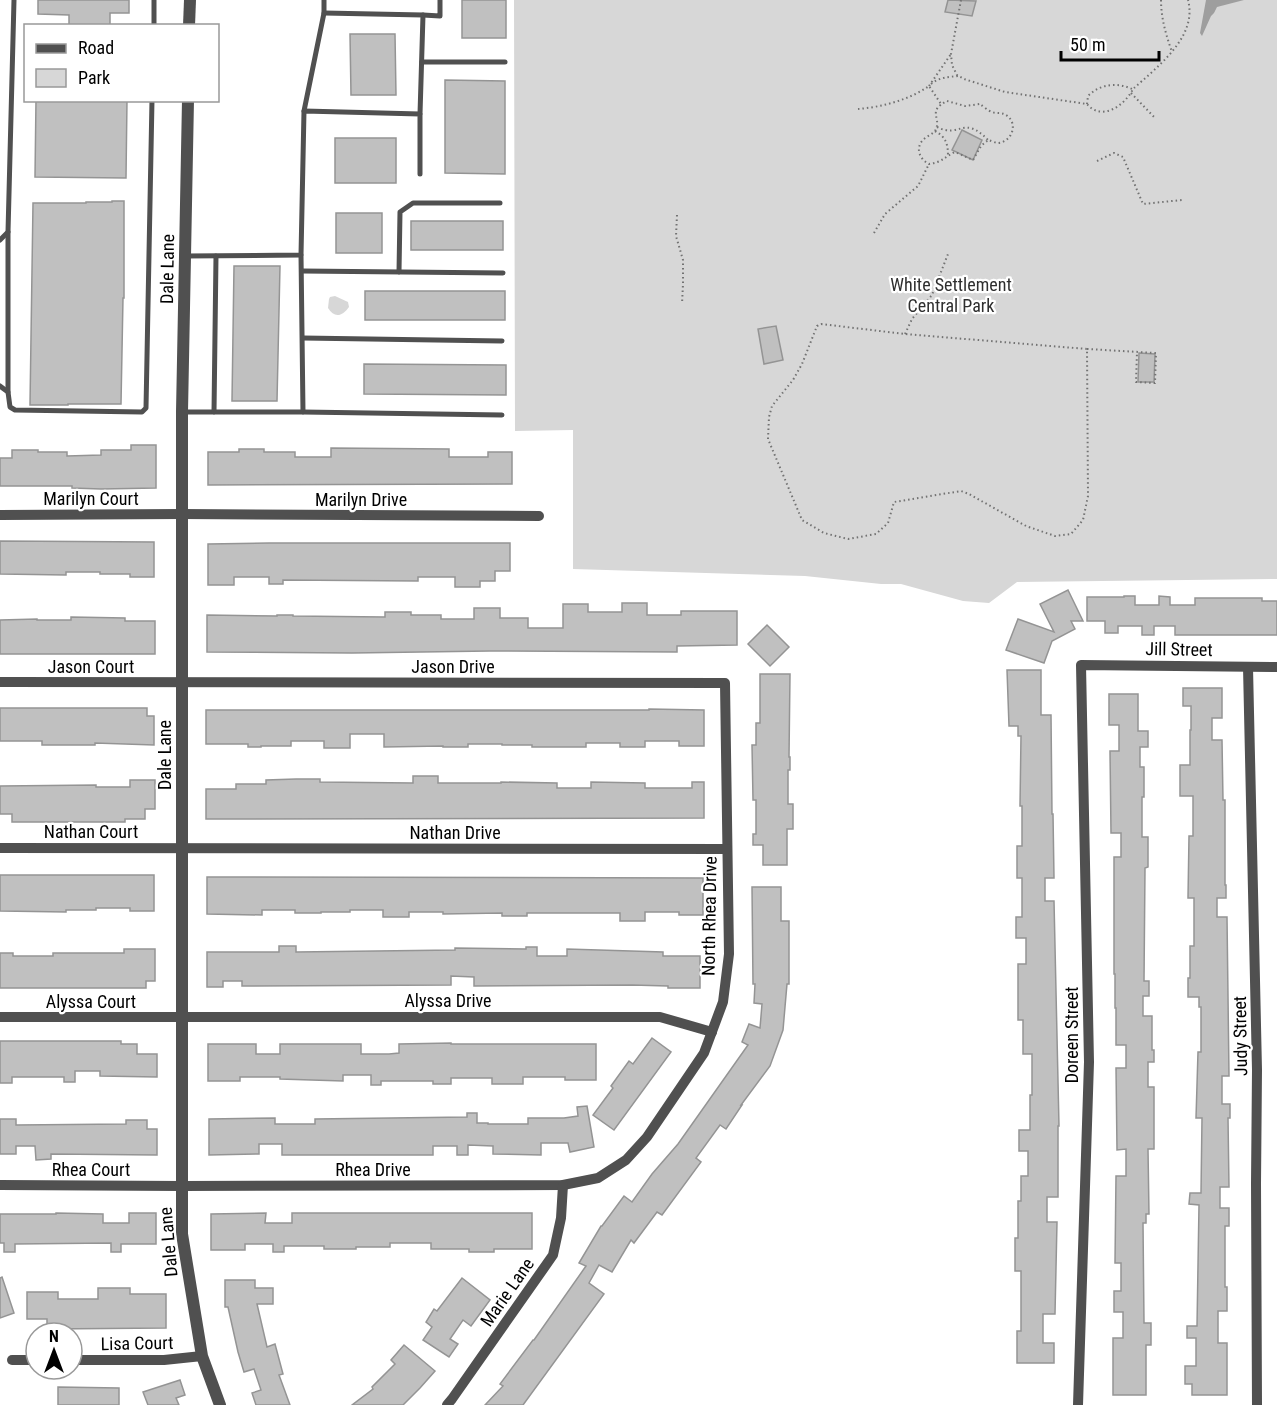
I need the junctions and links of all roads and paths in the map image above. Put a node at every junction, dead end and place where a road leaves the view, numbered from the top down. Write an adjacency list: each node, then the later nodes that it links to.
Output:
1 (14, 0): 39 (lane)
2 (154, 0): 11 (lane)
3 (190, 0): 12 (street)
4 (324, 0): 9 (lane)
5 (440, 0): 10 (lane)
6 (961, 0): 14 (path)
7 (1161, 0): 13 (path)
8 (1188, 0): 13 (path)
9 (324, 13): 10 (lane); 26 (lane)
10 (423, 15): 15 (lane)
11 (154, 24)
12 (189, 24)
13 (1172, 52): 19 (path)
14 (951, 54): 17 (path); 18 (path)
15 (422, 62): 16 (lane); 27 (lane)
16 (505, 62)
17 (959, 76): 18 (path); 24 (path)
18 (929, 86): 23 (path); 25 (path)
19 (1133, 89): 20 (path); 24 (path)
20 (1131, 93): 24 (path); 28 (path)
21 (152, 102): 56 (lane)
22 (188, 102): 44 (street, Dale Lane)
23 (940, 104): 29 (path); 31 (path)
24 (1087, 104)
25 (858, 109)
26 (304, 111): 27 (lane); 43 (lane)
27 (420, 114): 35 (lane)
28 (1155, 118)
29 (937, 127): 30 (path); 31 (path)
30 (935, 131): 32 (path); 34 (path)
31 (988, 140): 32 (path)
32 (948, 156): 34 (path)
33 (1097, 161): 36 (path)
34 (929, 165): 40 (path)
35 (420, 174)
36 (1182, 200)
37 (500, 203): 47 (lane)
38 (677, 214): 49 (path)
39 (8, 232): 41 (lane); 56 (lane)
40 (874, 233)
41 (0, 240)
42 (948, 254): 50 (path)
43 (302, 255): 45 (lane); 46 (lane)
44 (185, 256): 45 (lane); 57 (street, Dale Lane)
45 (216, 256): 58 (lane)
46 (302, 271): 47 (lane); 51 (lane)
47 (399, 272): 48 (lane)
48 (503, 273)
49 (682, 304)
50 (905, 334): 53 (path); 53 (path)
51 (303, 338): 52 (lane); 59 (lane)
52 (502, 341)
53 (1087, 349): 54 (path)
54 (1137, 352): 54 (path)
55 (0, 386): 56 (lane)
56 (8, 392)
57 (182, 412): 58 (lane); 61 (street, Dale Lane)
58 (214, 412): 59 (lane)
59 (303, 412): 60 (lane)
60 (502, 416)
61 (182, 514): 62 (street, Marilyn Court); 63 (street, Marilyn Drive); 68 (street, Dale Lane)
62 (0, 515)
63 (539, 516)
64 (1081, 665): 65 (street, Jill Street); 85 (street, Doreen Street)
65 (1248, 667): 66 (street, Jill Street); 86 (street, Judy Street)
66 (1277, 667)
67 (0, 682): 68 (street, Jason Court)
68 (182, 682): 69 (street, Jason Drive); 71 (street, Dale Lane)
69 (724, 683): 72 (street, North Rhea Drive)
70 (0, 848): 71 (street, Nathan Court)
71 (182, 848): 72 (street, Nathan Drive); 74 (street, Dale Lane)
72 (727, 849): 75 (street, North Rhea Drive)
73 (0, 1017): 74 (street, Alyssa Court)
74 (182, 1017): 75 (street, Alyssa Drive); 78 (street, Dale Lane)
75 (712, 1032): 77 (street, North Rhea Drive)
76 (0, 1185): 78 (street, Rhea Court)
77 (563, 1185): 78 (street, Rhea Drive); 84 (street, Marie Lane)
78 (182, 1186): 79 (street, Dale Lane)
79 (202, 1356): 82 (street, Lisa Court); 83 (street, Dale Lane)
80 (12, 1360): 81 (street)
81 (24, 1360)
82 (84, 1360)
83 (220, 1405)
84 (447, 1405)
85 (1078, 1405)
86 (1257, 1405)

